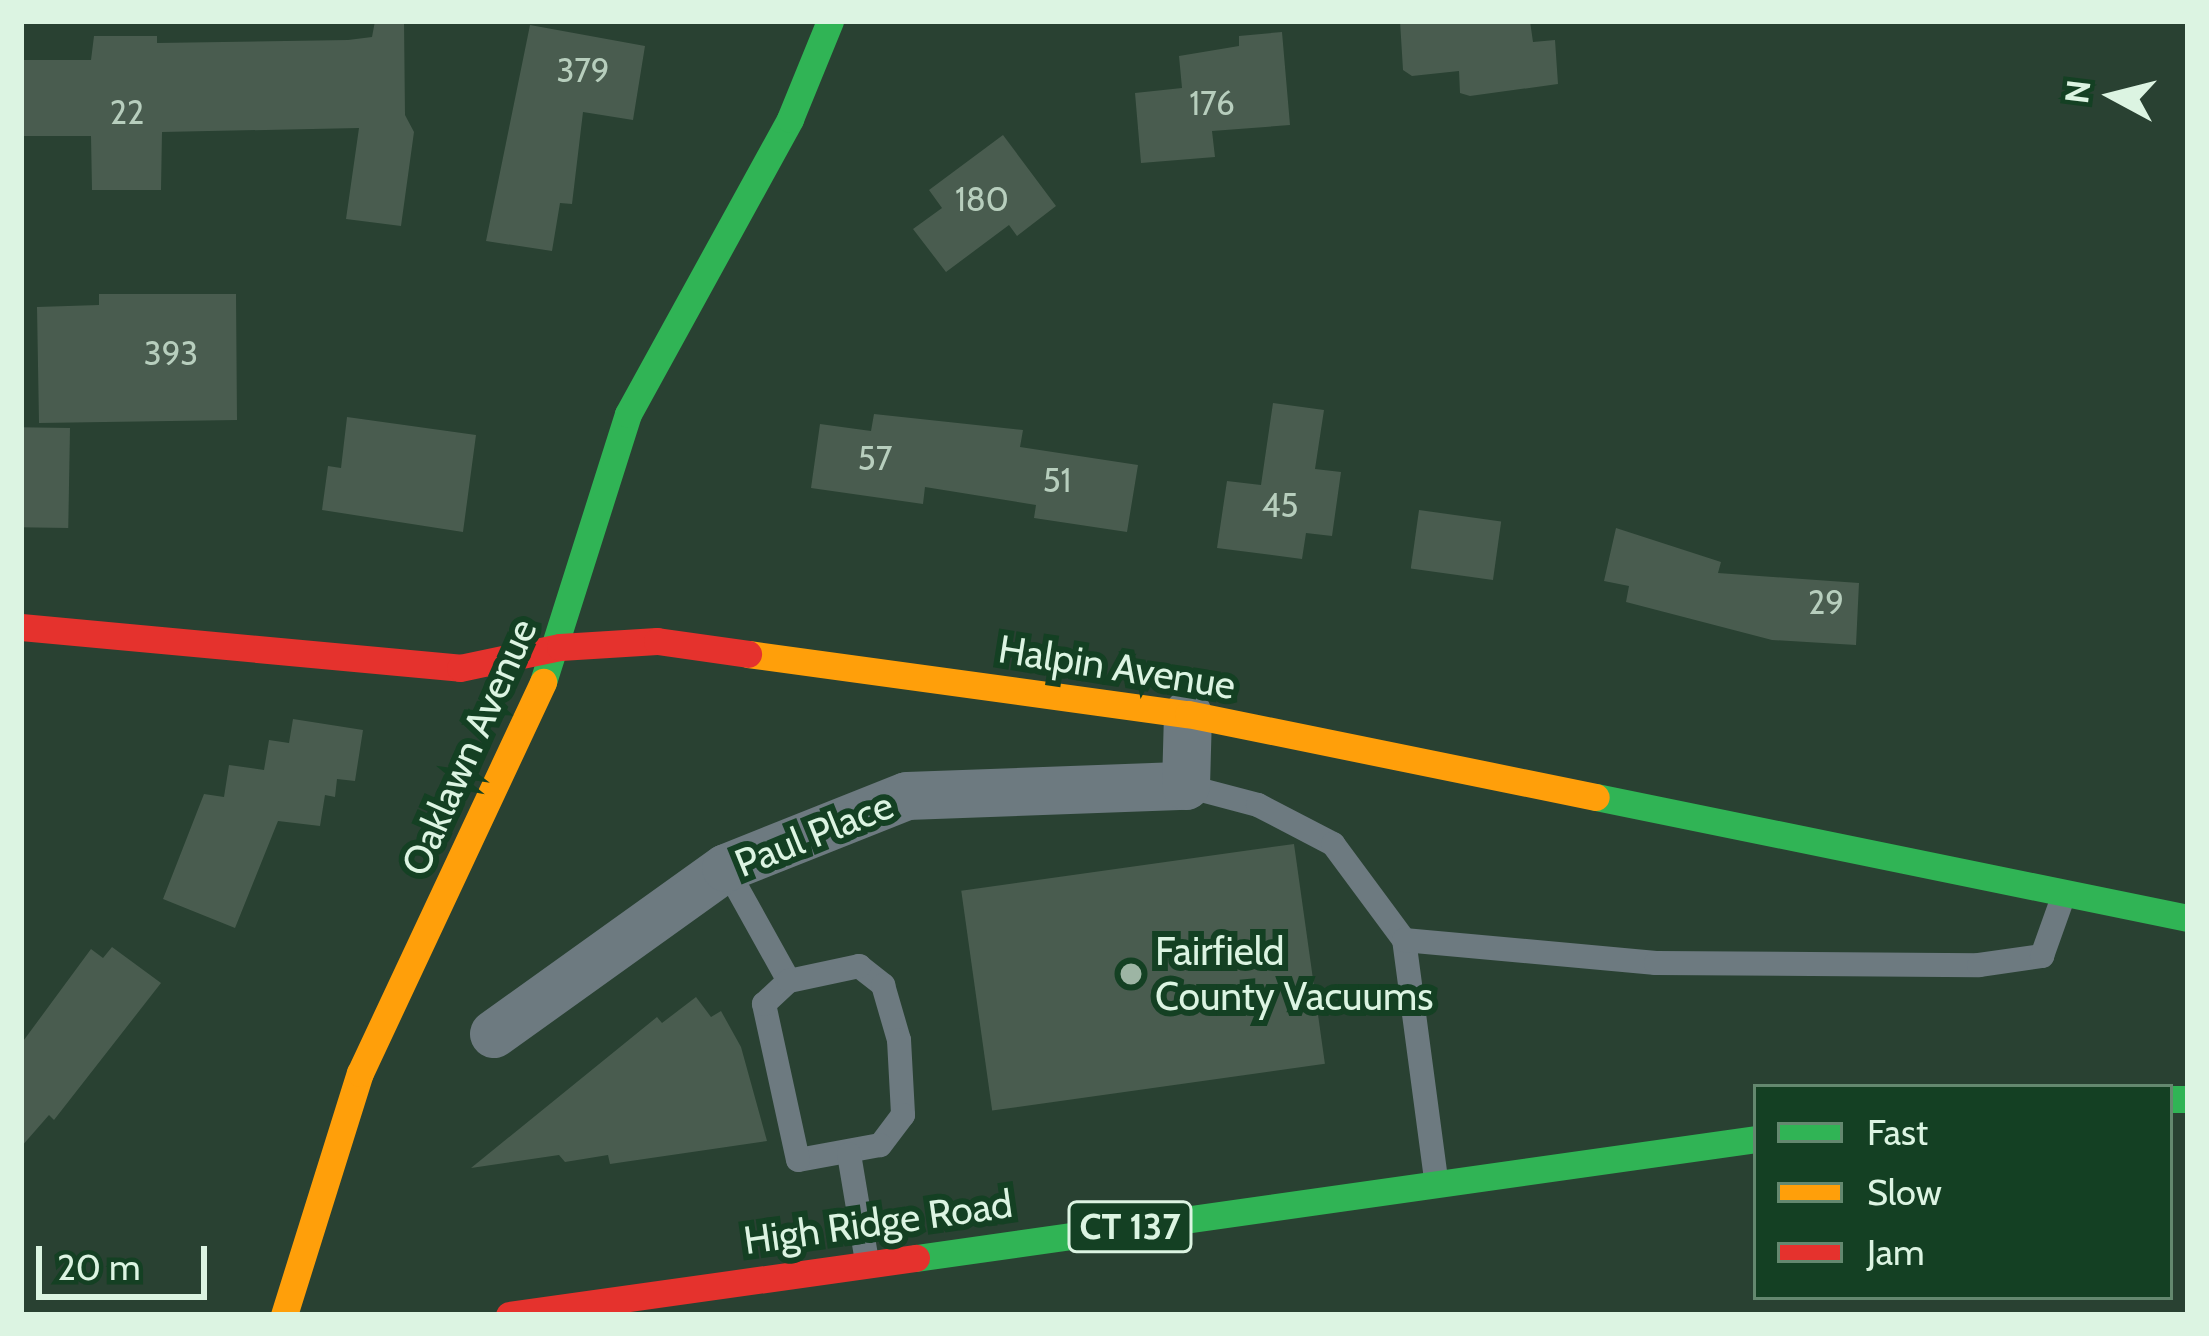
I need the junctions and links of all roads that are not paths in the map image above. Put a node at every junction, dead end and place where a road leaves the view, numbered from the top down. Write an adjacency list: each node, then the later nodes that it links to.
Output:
1 (830, 21): 3 (street, Oaklawn Avenue)
2 (21, 627): 3 (street, Halpin Avenue)
3 (560, 647): 4 (street, Halpin Avenue); 17 (street, Oaklawn Avenue)
4 (1188, 714): 5 (street); 7 (street, Halpin Avenue)
5 (1186, 786): 6 (street, Paul Place); 9 (lane)
6 (726, 868): 10 (lane); 11 (street, Paul Place)
7 (2065, 891): 8 (street, Halpin Avenue); 9 (lane)
8 (2188, 918)
9 (1404, 940): 14 (lane)
10 (789, 981): 13 (lane); 13 (lane)
11 (494, 1034)
12 (1753, 1139): 14 (street, High Ridge Road / CT 137)
13 (849, 1154): 15 (lane)
14 (1437, 1187): 15 (street, High Ridge Road / CT 137)
15 (867, 1261): 16 (street, High Ridge Road / CT 137)
16 (686, 1290): 18 (street, High Ridge Road / CT 137); 19 (lane)
17 (284, 1315)
18 (509, 1315)
19 (705, 1315)

